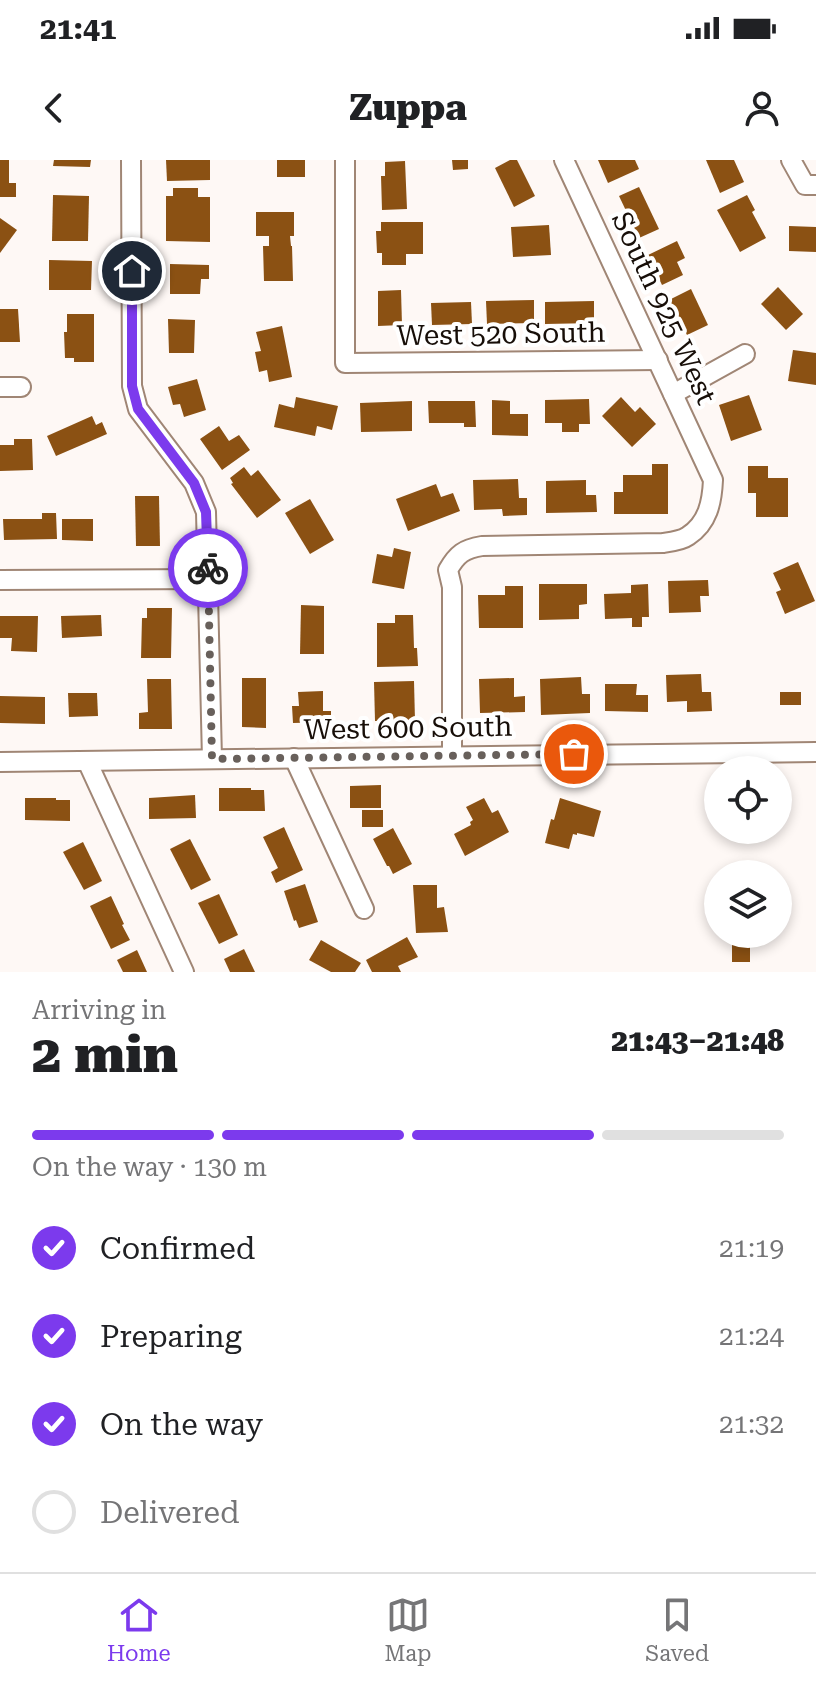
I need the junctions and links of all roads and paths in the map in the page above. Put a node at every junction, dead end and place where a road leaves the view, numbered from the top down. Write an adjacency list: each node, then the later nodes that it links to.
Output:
1 (131, 160): 11 (street)
2 (345, 160): 7 (street, West 520 South)
3 (564, 160): 7 (street, South 925 West)
4 (791, 160): 5 (street)
5 (811, 185)
6 (745, 354): 10 (street)
7 (658, 360): 10 (street, South 925 West)
8 (0, 387): 9 (street)
9 (21, 387)
10 (673, 394): 14 (street, South 925 West)
11 (208, 579): 12 (street); 16 (street)
12 (0, 580)
13 (816, 752): 14 (street, West 600 South)
14 (452, 756): 15 (street, West 600 South)
15 (294, 758): 16 (street, West 600 South); 19 (street)
16 (212, 759): 17 (street, West 600 South)
17 (87, 761): 18 (street, West 600 South); 20 (street)
18 (0, 762)
19 (364, 909)
20 (184, 972)

